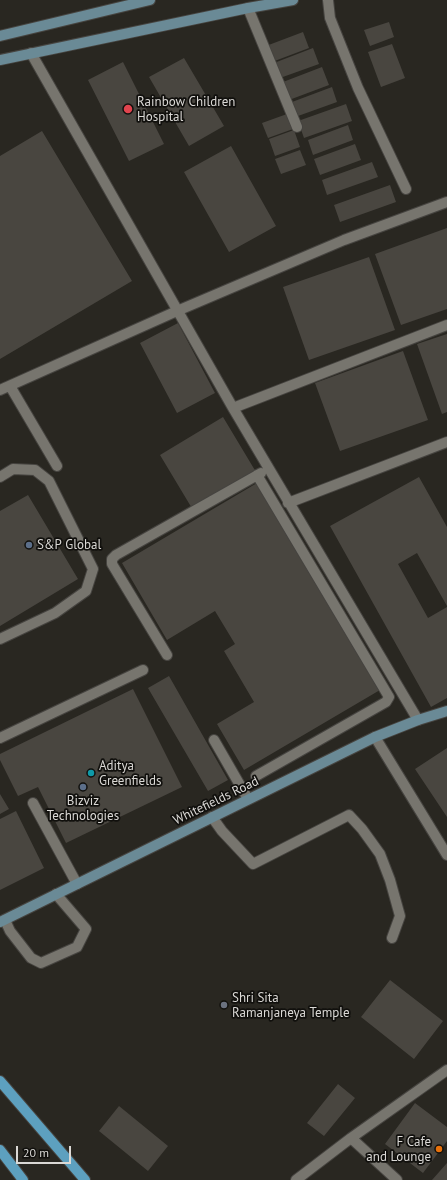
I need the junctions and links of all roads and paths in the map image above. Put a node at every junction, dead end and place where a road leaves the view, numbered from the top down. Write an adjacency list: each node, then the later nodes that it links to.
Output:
1 (150, 0): 5 (street)
2 (293, 0): 4 (street)
3 (328, 0): 9 (street)
4 (248, 8): 6 (street); 8 (street)
5 (0, 36)
6 (31, 53): 7 (street); 11 (street)
7 (0, 60)
8 (297, 127)
9 (406, 189)
10 (447, 202): 11 (street)
11 (177, 310): 13 (street); 15 (street)
12 (447, 325): 15 (street)
13 (10, 386): 14 (street); 17 (street)
14 (0, 390)
15 (233, 408): 18 (street)
16 (447, 442): 21 (street)
17 (57, 466)
18 (268, 469): 19 (street); 21 (street)
19 (256, 475): 23 (street); 30 (street)
20 (0, 477): 22 (street)
21 (288, 503): 26 (street)
22 (0, 639)
23 (167, 655)
24 (143, 670): 28 (street)
25 (447, 711): 26 (street, Whitefields Road)
26 (418, 720): 27 (street, Whitefields Road)
27 (375, 737): 31 (street, Whitefields Road); 34 (street)
28 (0, 738)
29 (214, 740): 31 (street)
30 (256, 776)
31 (248, 799): 33 (street, Whitefields Road)
32 (33, 803): 35 (street)
33 (212, 817): 35 (street, Whitefields Road); 38 (street)
34 (447, 855)
35 (77, 884): 36 (street, Whitefields Road)
36 (56, 894): 37 (street, Whitefields Road); 37 (street)
37 (2, 921)
38 (392, 938)
39 (447, 1070): 41 (street)
40 (0, 1081): 44 (main road)
41 (351, 1138): 45 (street); 46 (street)
42 (0, 1150): 43 (main road)
43 (23, 1180)
44 (85, 1180)
45 (296, 1180)
46 (397, 1180)

